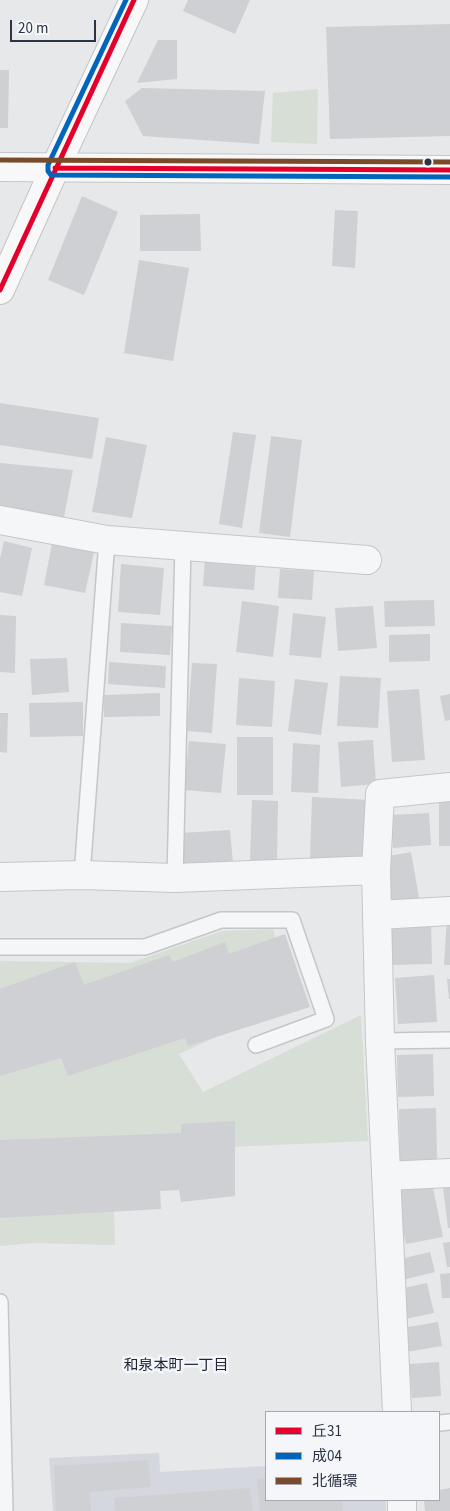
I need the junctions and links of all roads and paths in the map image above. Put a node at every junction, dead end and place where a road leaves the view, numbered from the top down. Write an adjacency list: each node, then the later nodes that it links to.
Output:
1 (134, 0): 3 (main road)
2 (0, 167): 3 (main road)
3 (55, 168): 4 (main road); 5 (main road)
4 (450, 170)
5 (0, 290)
6 (0, 520): 7 (street)
7 (107, 540): 8 (street); 12 (lane)
8 (183, 546): 9 (street); 14 (lane)
9 (367, 560)
10 (450, 787): 11 (street)
11 (376, 870): 14 (street); 16 (street)
12 (82, 875): 13 (street); 14 (street)
13 (0, 877)
14 (175, 878)
15 (450, 912): 16 (street)
16 (378, 915): 19 (street)
17 (0, 947): 20 (lane)
18 (450, 1040): 19 (lane)
19 (380, 1041): 22 (street)
20 (256, 1045)
21 (450, 1173): 22 (street)
22 (386, 1176): 24 (street)
23 (0, 1302): 25 (lane)
24 (397, 1411)
25 (5, 1511)

